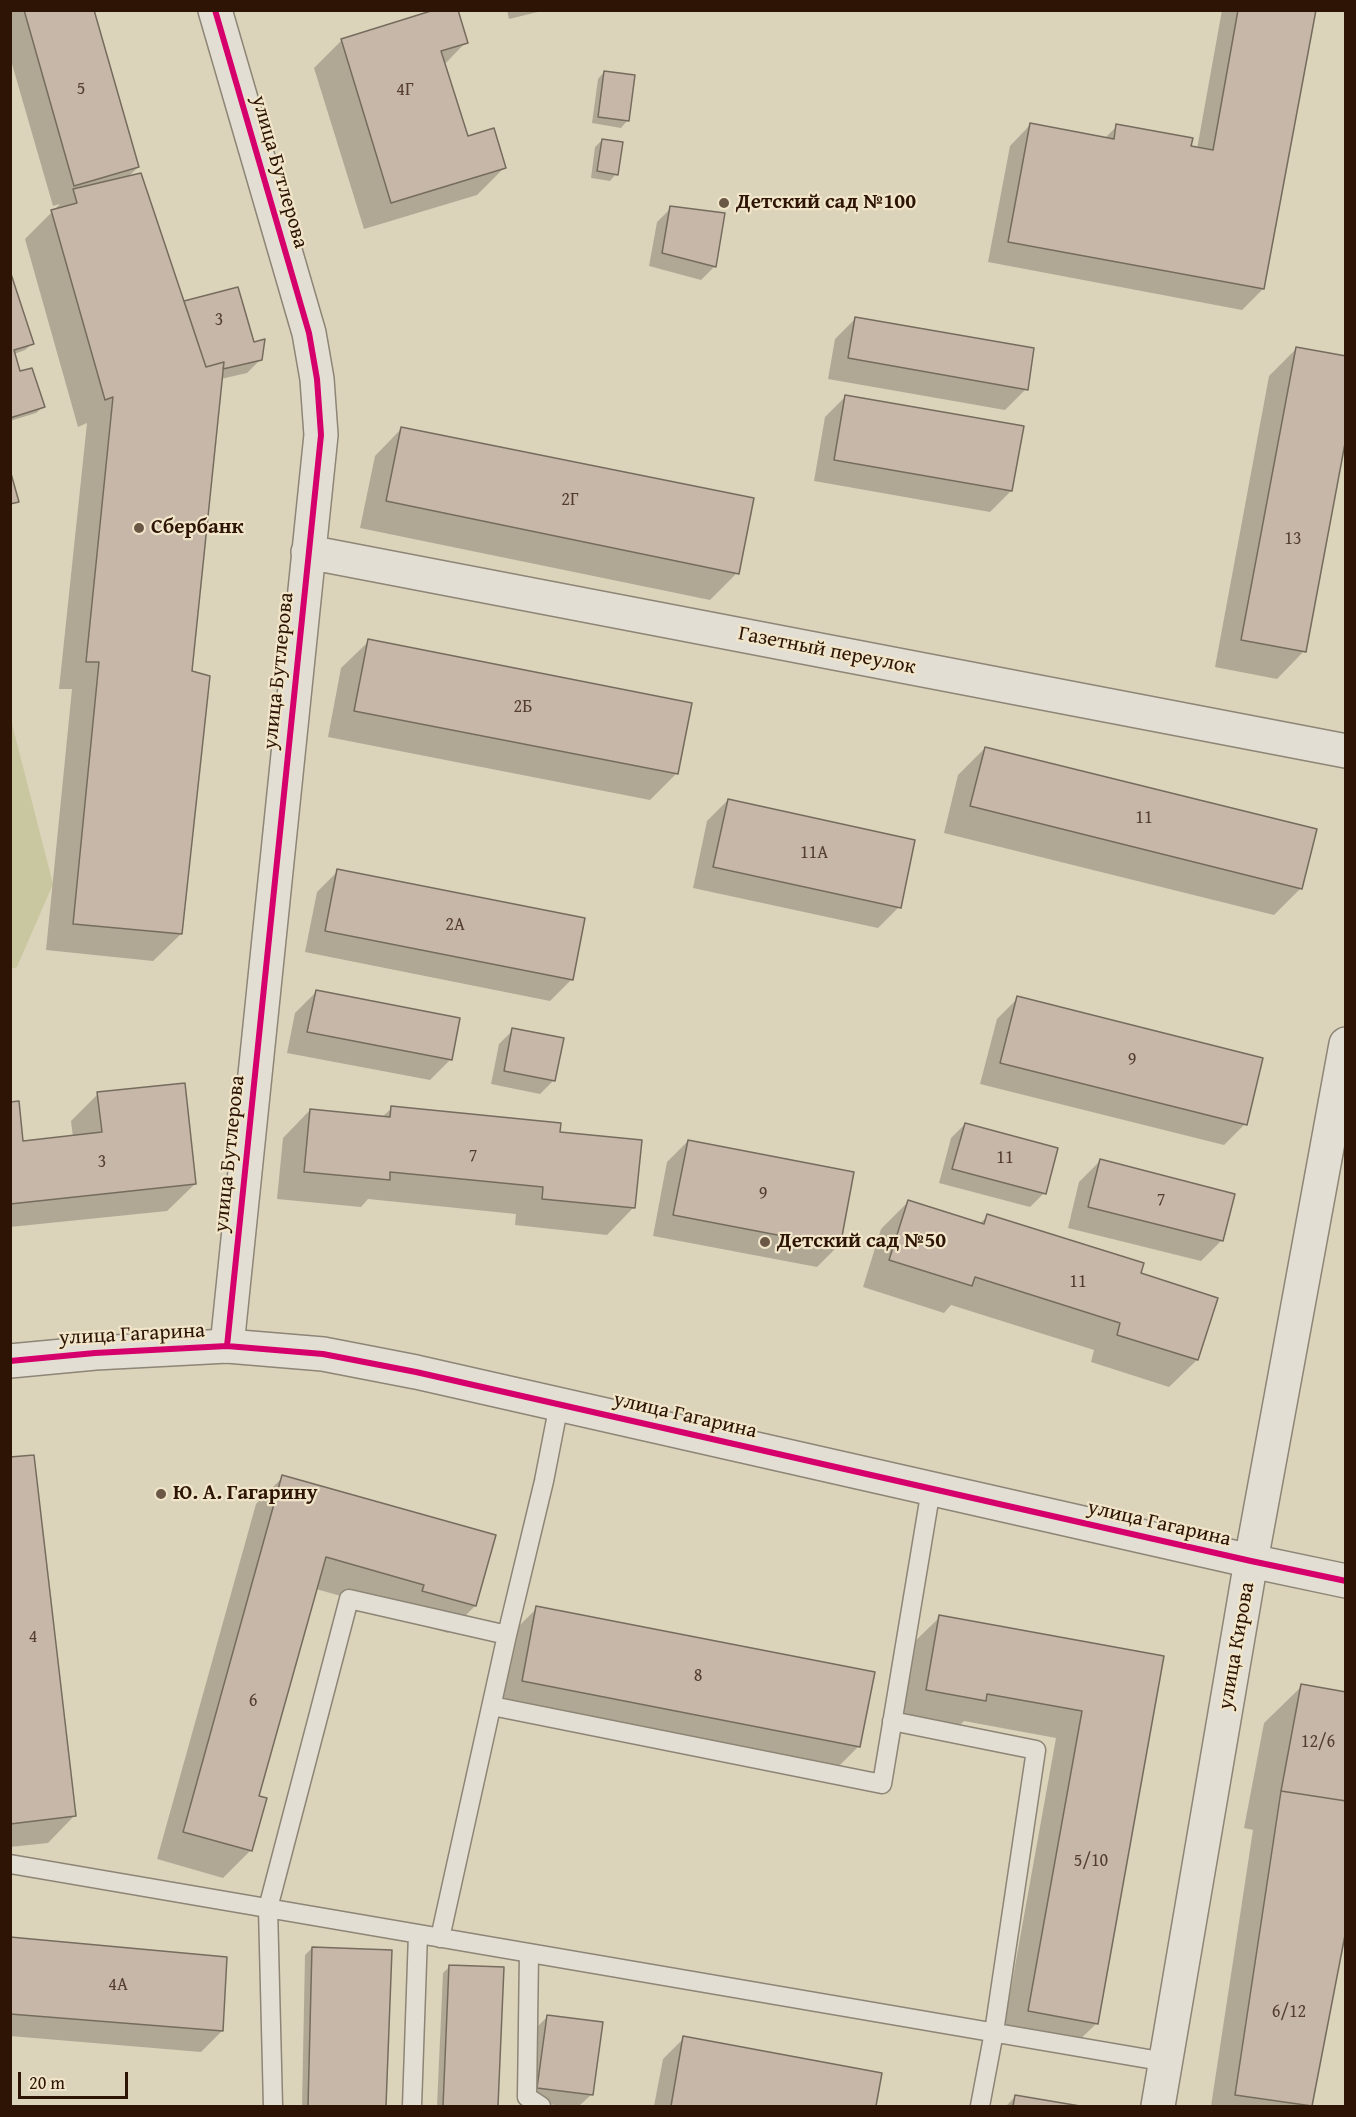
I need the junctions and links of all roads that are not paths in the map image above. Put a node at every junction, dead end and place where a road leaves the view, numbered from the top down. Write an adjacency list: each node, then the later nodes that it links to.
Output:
1 (214, 10): 2 (street, улица Бутлерова)
2 (308, 552): 3 (street, Газетный переулок); 5 (street, улица Бутлерова)
3 (1346, 751)
4 (1346, 1044): 9 (street, улица Кирова)
5 (227, 1346): 6 (street, улица Гагарина); 7 (street, улица Гагарина)
6 (10, 1360)
7 (559, 1404): 8 (street, улица Гагарина); 11 (lane)
8 (931, 1489): 9 (street, улица Гагарина); 13 (lane)
9 (1251, 1561): 10 (street, улица Гагарина); 20 (street, улица Кирова)
10 (1346, 1581)
11 (507, 1635): 12 (lane); 15 (lane)
12 (492, 1706): 13 (lane); 17 (lane)
13 (892, 1721): 19 (lane)
14 (10, 1864): 15 (lane)
15 (268, 1908): 16 (lane); 21 (lane)
16 (418, 1934): 17 (lane); 22 (lane)
17 (440, 1938): 18 (lane)
18 (529, 1953): 19 (lane); 23 (lane)
19 (994, 2032): 20 (lane); 24 (lane)
20 (1166, 2062): 25 (street, улица Кирова)
21 (273, 2106)
22 (412, 2106)
23 (541, 2106)
24 (980, 2106)
25 (1158, 2106)

